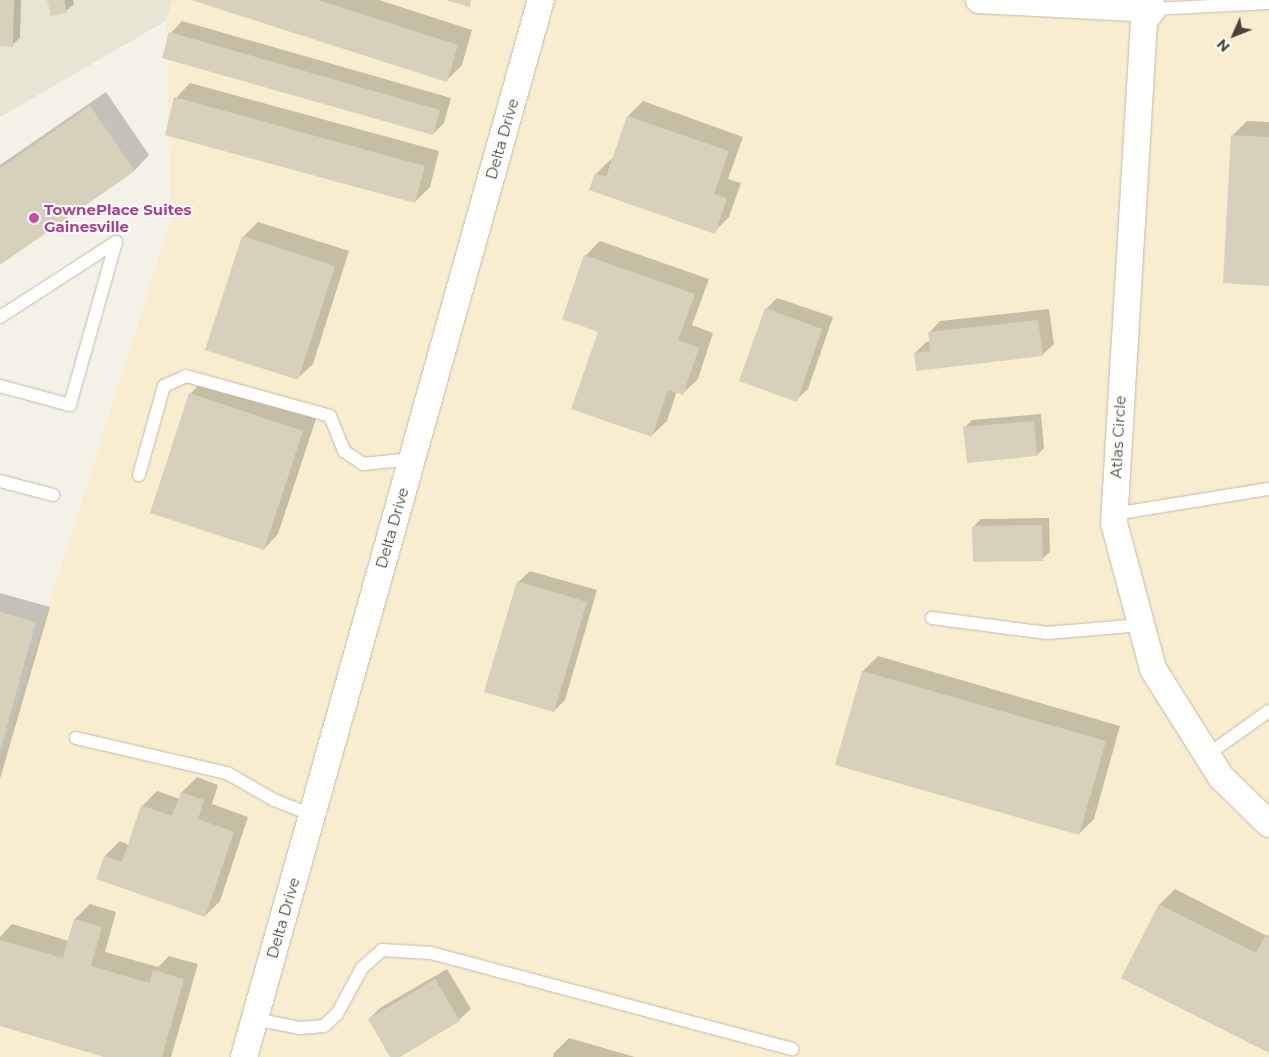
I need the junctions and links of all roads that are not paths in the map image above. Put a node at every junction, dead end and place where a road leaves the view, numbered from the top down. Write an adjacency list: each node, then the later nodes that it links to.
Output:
1 (541, 0): 7 (street, Delta Drive)
2 (979, 0): 4 (street)
3 (1269, 3): 4 (lane)
4 (1153, 5): 12 (street, Atlas Circle)
5 (0, 316): 6 (lane)
6 (0, 386)
7 (412, 459): 8 (lane); 18 (street, Delta Drive)
8 (139, 475)
9 (0, 481): 11 (lane)
10 (1269, 490): 12 (lane)
11 (53, 495)
12 (1114, 514): 14 (street, Atlas Circle)
13 (932, 618): 14 (lane)
14 (1141, 625): 17 (street, Atlas Circle)
15 (1269, 711): 17 (lane)
16 (76, 738): 18 (lane)
17 (1207, 755): 19 (street, Atlas Circle)
18 (312, 815): 20 (street, Delta Drive)
19 (1269, 824)
20 (255, 1019): 21 (lane); 22 (street, Delta Drive)
21 (792, 1049)
22 (244, 1057)

